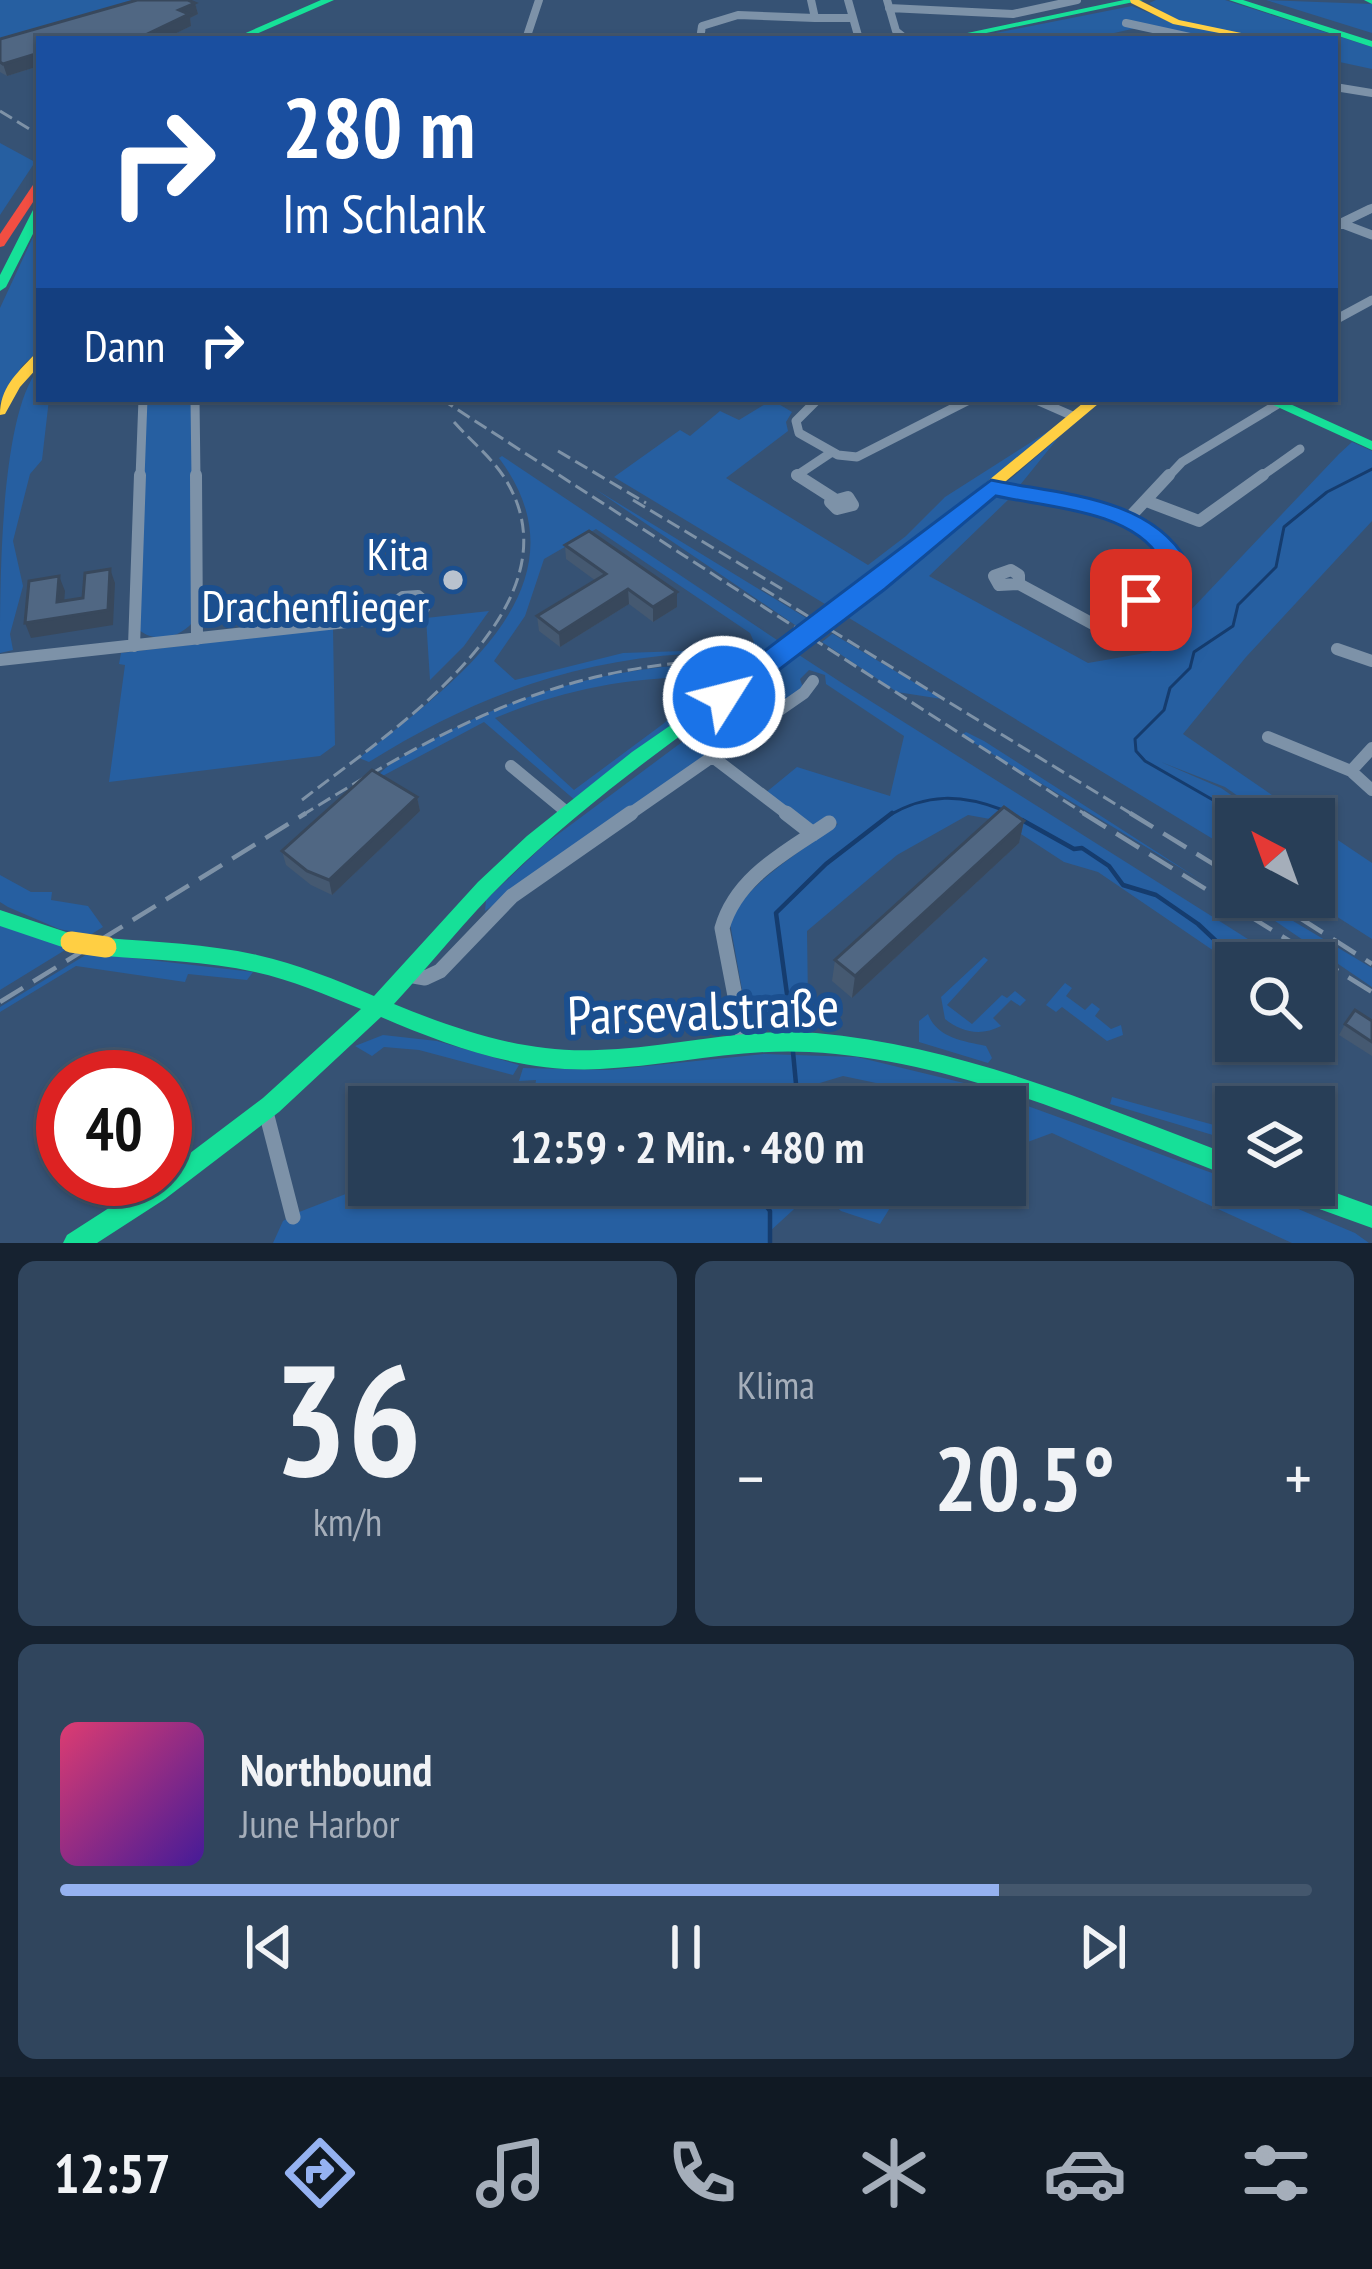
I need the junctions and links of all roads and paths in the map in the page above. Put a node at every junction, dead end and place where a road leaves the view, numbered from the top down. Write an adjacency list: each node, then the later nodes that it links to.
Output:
1 (309, 0): 18 (main road)
2 (329, 0): 19 (main road)
3 (539, 0): 20 (street)
4 (737, 0): 14 (street)
5 (811, 0): 15 (street)
6 (848, 0): 16 (street)
7 (1022, 0): 13 (street)
8 (1077, 0): 13 (street)
9 (1136, 0): 24 (main road); 26 (main road)
10 (1234, 0): 27 (main road)
11 (1256, 0): 27 (main road)
12 (888, 4): 13 (street); 23 (street)
13 (1028, 12)
14 (738, 15): 15 (street); 21 (street)
15 (815, 18): 16 (street)
16 (851, 18): 22 (street)
17 (1126, 22): 25 (street)
18 (225, 36)
19 (244, 36)
20 (527, 36)
21 (700, 36)
22 (858, 36)
23 (902, 36)
24 (959, 36)
25 (1186, 36)
26 (1249, 36)
27 (1372, 41)
28 (1338, 88): 29 (street)
29 (1372, 93)
30 (36, 189): 36 (main road)
31 (1372, 208): 33 (street)
32 (36, 216): 37 (main road)
33 (1338, 223)
34 (1338, 225): 35 (street)
35 (1372, 235)
36 (0, 243)
37 (0, 287)
38 (1372, 300): 39 (street)
39 (1338, 318)
40 (36, 361): 48 (main road)
41 (143, 402): 60 (street)
42 (195, 402): 59 (street)
43 (815, 402): 52 (street)
44 (964, 402): 52 (street)
45 (1040, 402): 49 (street)
46 (1093, 402): 49 (main road)
47 (1273, 402): 50 (main road); 55 (street)
48 (0, 411)
49 (1075, 418): 53 (main road)
50 (1372, 446)
51 (1300, 449): 55 (street)
52 (832, 452): 54 (street)
53 (991, 488): 56 (street); 71 (main road, bridge)
54 (833, 498)
55 (1149, 502): 56 (street)
56 (1129, 519): 57 (street)
57 (1019, 584)
58 (371, 619): 59 (street)
59 (197, 639): 60 (street)
60 (134, 646): 62 (street)
61 (1337, 649): 63 (street)
62 (0, 661)
63 (1372, 661)
64 (813, 681): 67 (street)
65 (1268, 737): 69 (street)
66 (1372, 748): 69 (street)
67 (710, 755): 73 (street); 75 (street)
68 (511, 766): 71 (street)
69 (1351, 771): 70 (street)
70 (1372, 790)
71 (569, 814): 75 (main road)
72 (829, 823): 73 (street)
73 (813, 834): 77 (street)
74 (0, 918): 76 (main road, Parsevalstraße, bridge)
75 (408, 975): 76 (main road)
76 (377, 1006): 77 (main road, Parsevalstraße); 78 (main road)
77 (744, 1042): 79 (main road, Parsevalstraße)
78 (266, 1112): 81 (street); 83 (main road)
79 (1215, 1161)
80 (1335, 1204): 82 (main road)
81 (293, 1217)
82 (1372, 1217)
83 (75, 1243)

